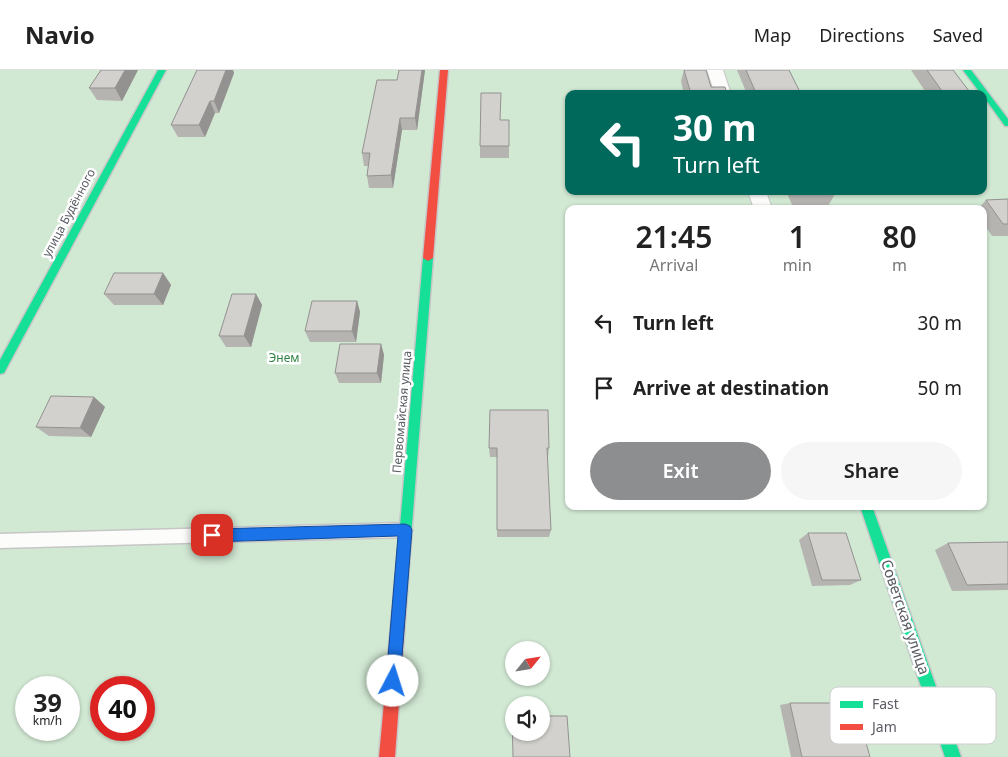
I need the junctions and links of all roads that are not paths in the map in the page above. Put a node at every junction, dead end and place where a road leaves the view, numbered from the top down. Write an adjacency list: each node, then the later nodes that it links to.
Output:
1 (162, 70): 9 (street, улица Будённого)
2 (444, 70): 11 (street, Первомайская улица)
3 (715, 70): 5 (street)
4 (967, 70): 6 (street)
5 (722, 90)
6 (982, 90)
7 (987, 96): 8 (street)
8 (1008, 124)
9 (0, 370)
10 (867, 510): 13 (street, Советская улица)
11 (405, 530): 12 (lane); 15 (street, Первомайская улица)
12 (0, 542)
13 (929, 687)
14 (948, 744): 16 (street, Советская улица)
15 (386, 757)
16 (953, 757)

